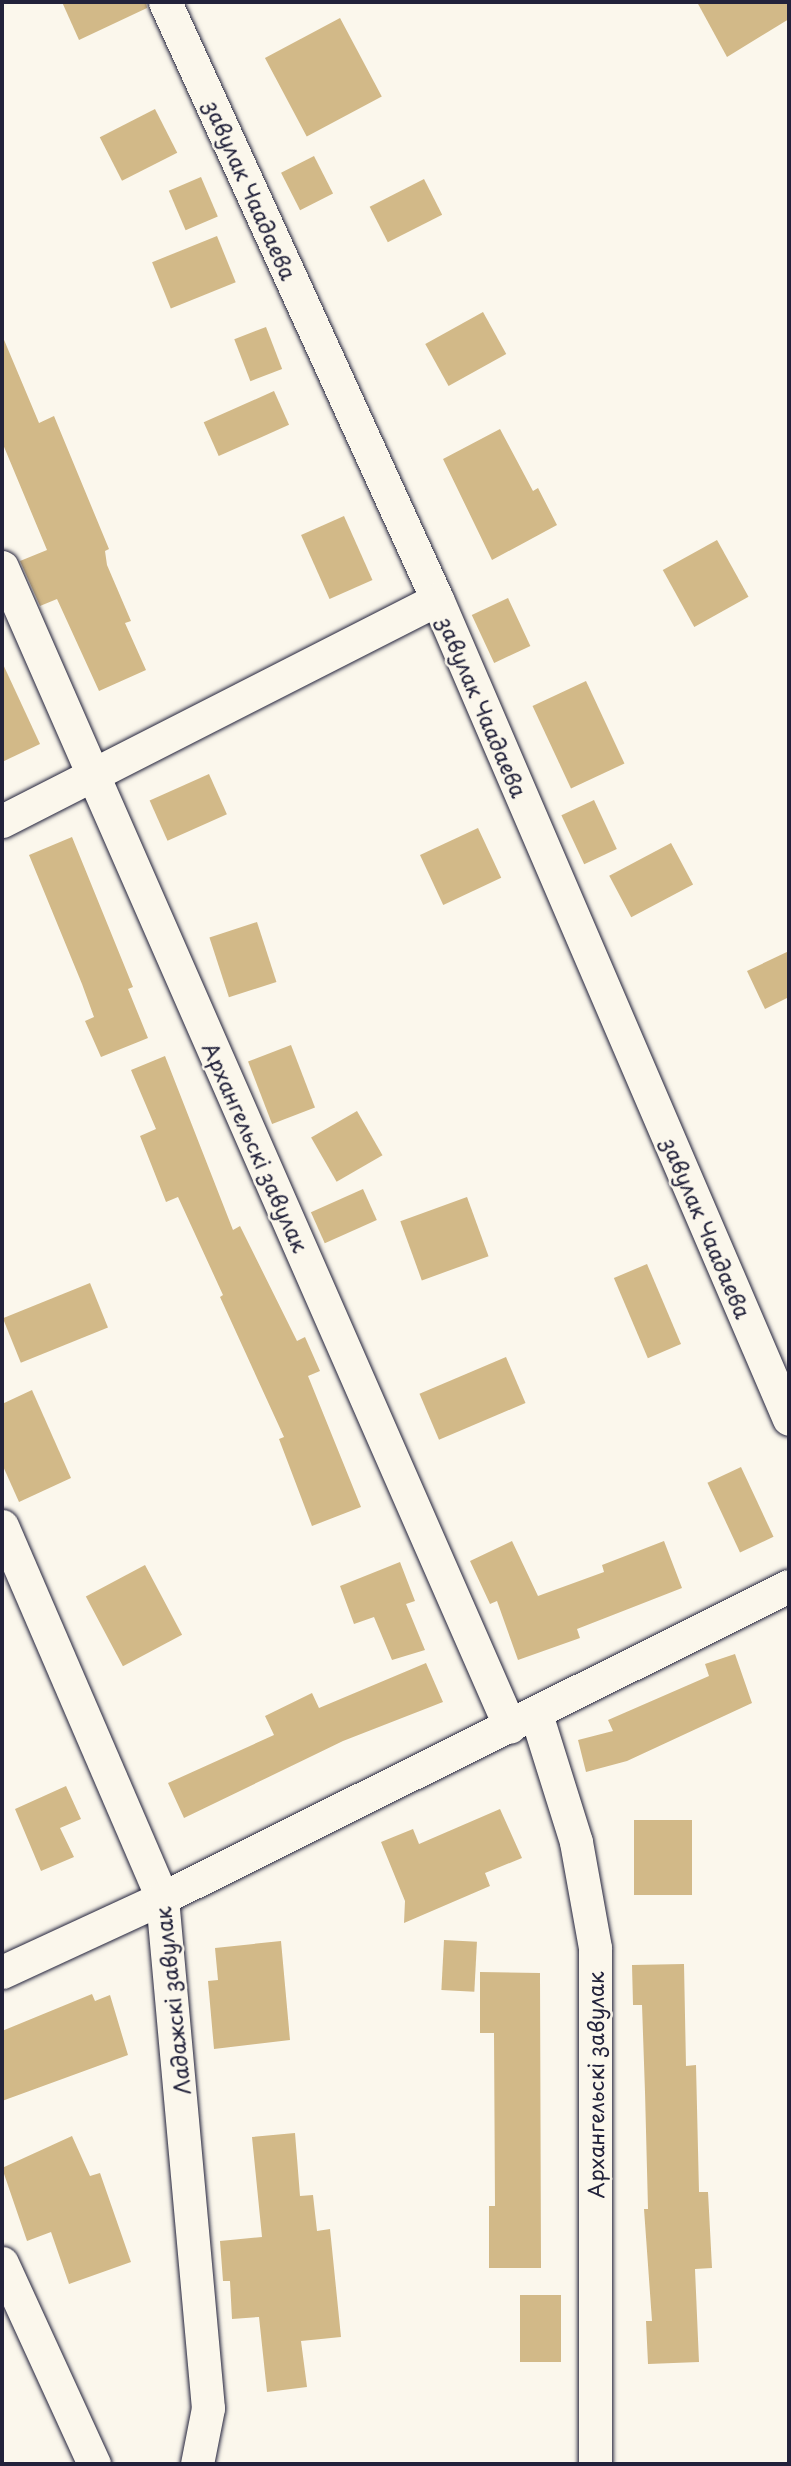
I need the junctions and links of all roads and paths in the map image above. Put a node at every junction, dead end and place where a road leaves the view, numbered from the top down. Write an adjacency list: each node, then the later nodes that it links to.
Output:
1 (165, 2): 3 (street, завулак Чаадаева)
2 (2, 567): 4 (street, Архангельскі завулак)
3 (437, 599): 4 (street); 6 (street, завулак Чаадаева)
4 (94, 775): 5 (street); 9 (street, Архангельскі завулак)
5 (2, 821)
6 (789, 1419)
7 (2, 1526): 10 (street, Ладажскі завулак)
8 (789, 1586): 9 (street)
9 (523, 1720): 10 (street); 15 (street, Архангельскі завулак)
10 (162, 1898): 11 (street); 14 (street, Ладажскі завулак)
11 (2, 1972)
12 (2, 2263): 13 (street)
13 (93, 2464)
14 (197, 2464)
15 (595, 2464)

